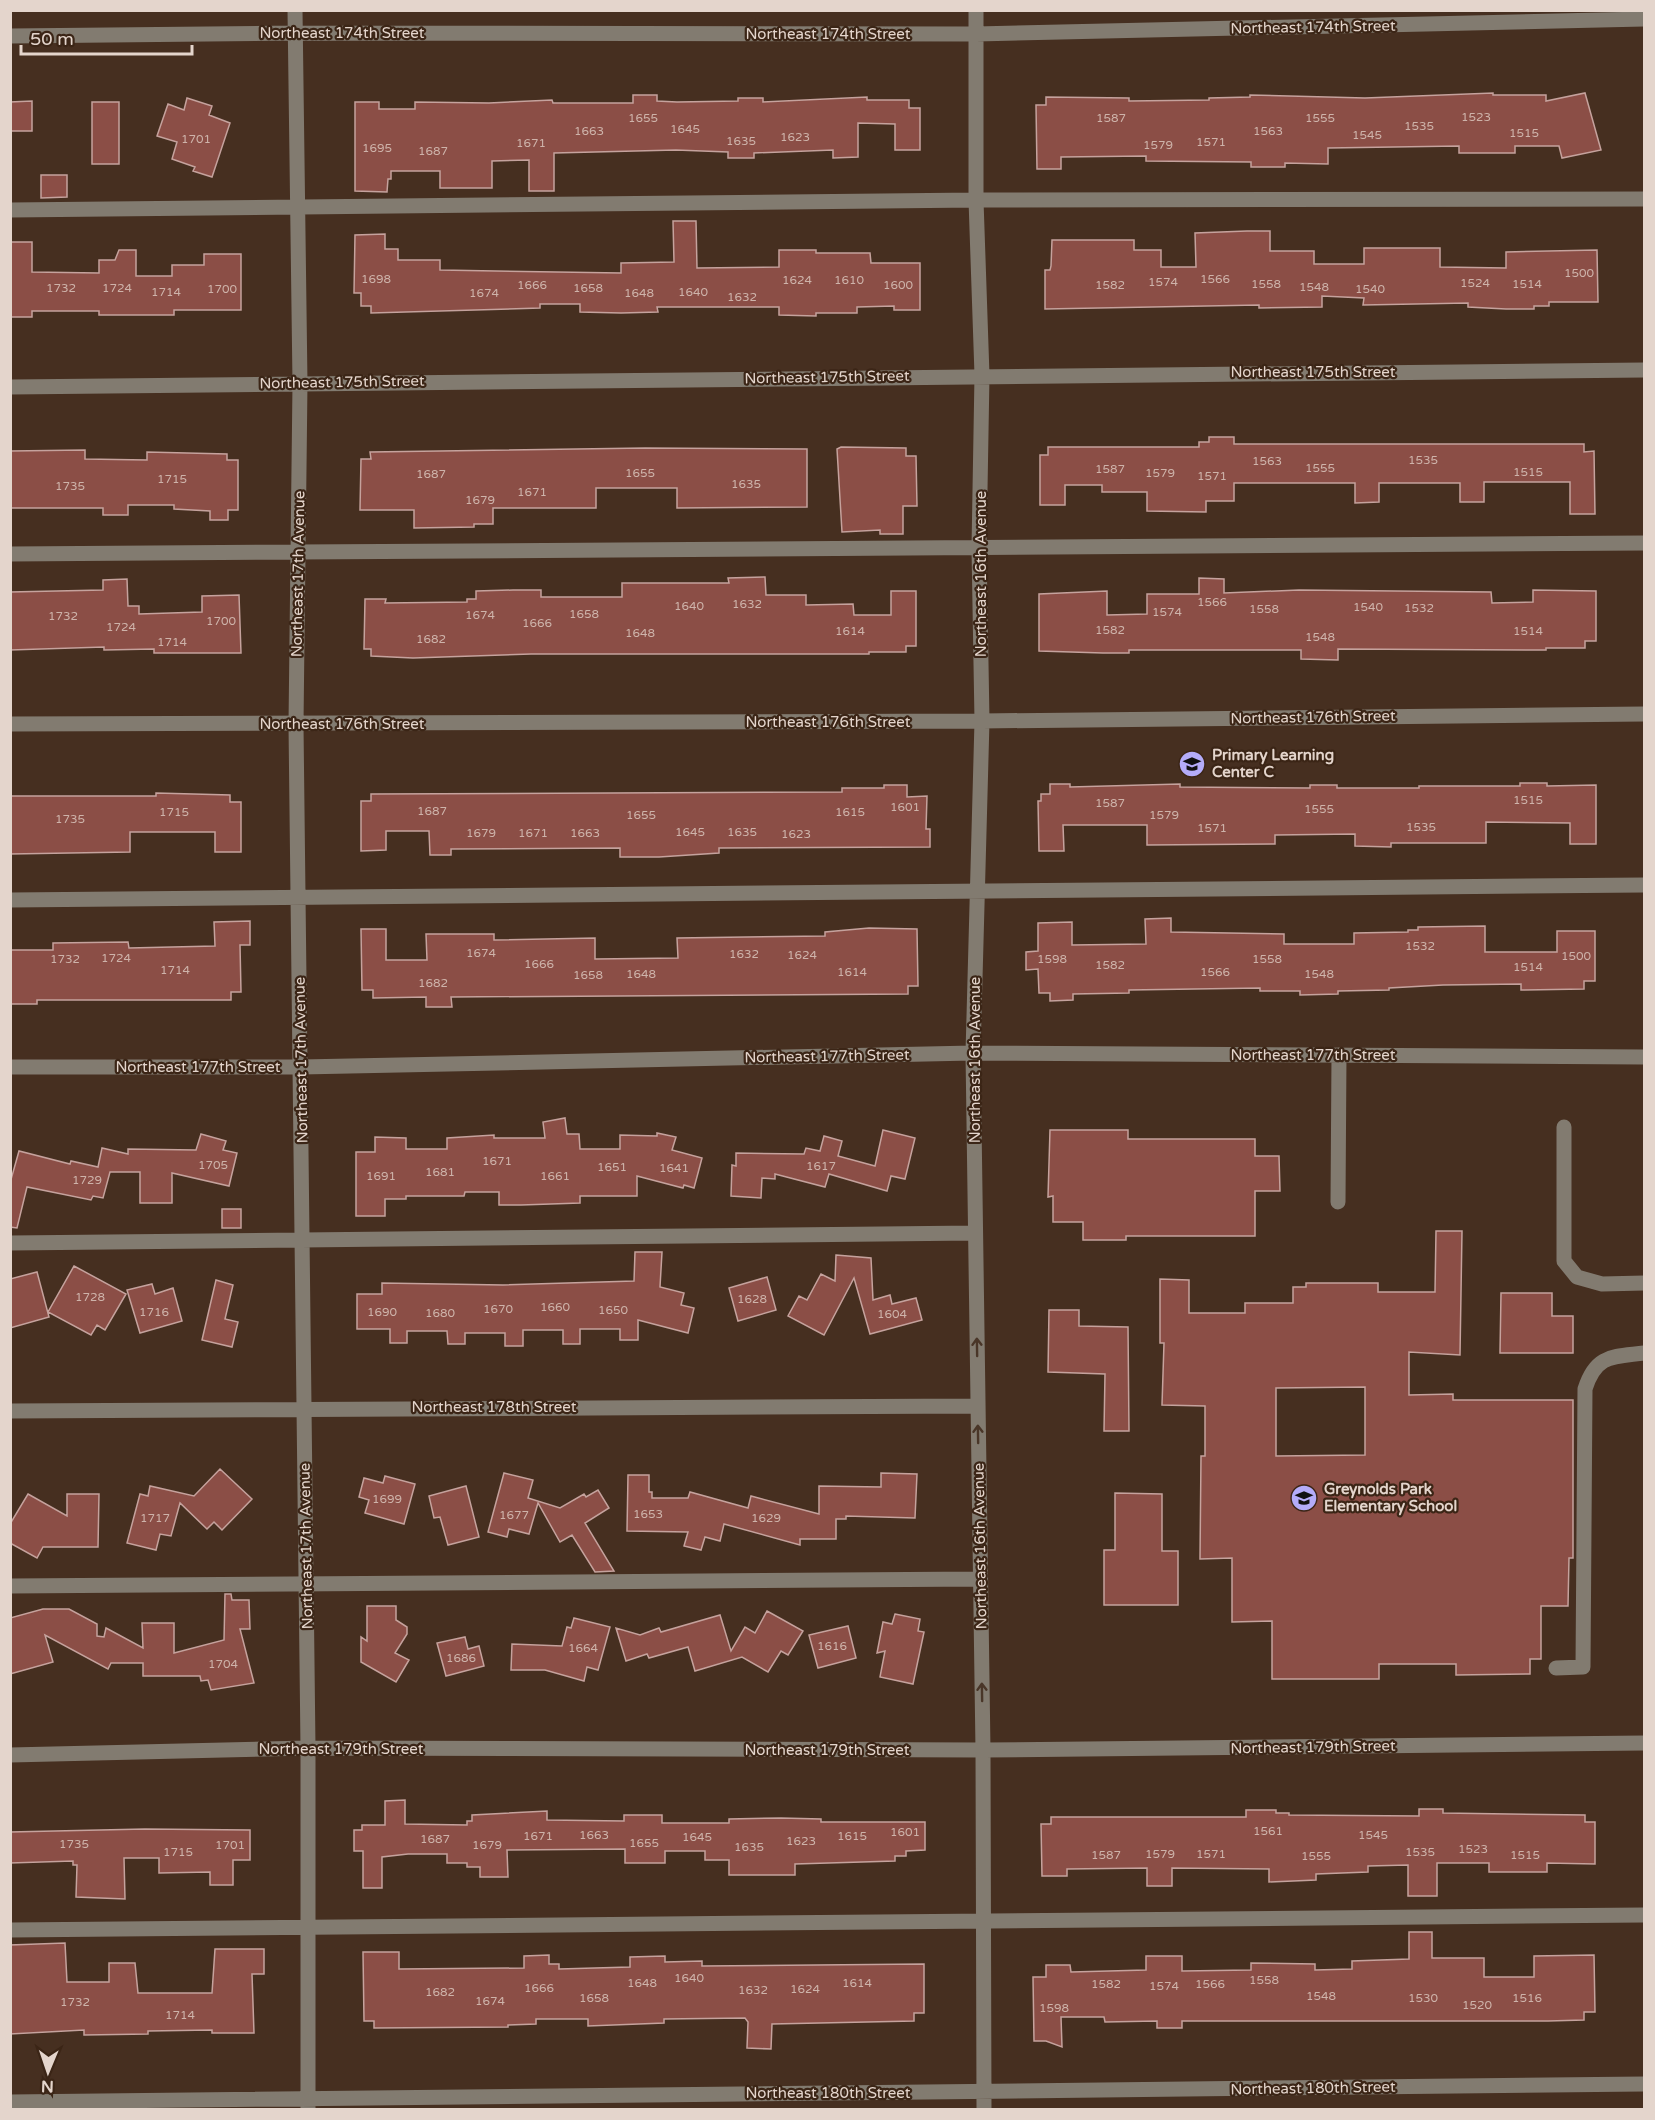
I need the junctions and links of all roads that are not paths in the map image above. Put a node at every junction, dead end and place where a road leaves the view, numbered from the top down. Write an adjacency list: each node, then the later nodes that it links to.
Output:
1 (295, 10): 4 (street, Northeast 17th Avenue)
2 (976, 10): 5 (street, Northeast 16th Avenue)
3 (1644, 19): 5 (street, Northeast 174th Street)
4 (295, 33): 5 (street, Northeast 174th Street); 6 (street, Northeast 174th Street); 9 (street, Northeast 17th Avenue)
5 (976, 34): 8 (street, Northeast 16th Avenue)
6 (10, 36)
7 (1644, 199): 8 (street)
8 (976, 200): 9 (street); 12 (street, Northeast 16th Avenue)
9 (298, 209): 10 (street); 13 (street, Northeast 17th Avenue)
10 (10, 210)
11 (1644, 370): 12 (street, Northeast 175th Street)
12 (982, 375): 13 (street, Northeast 175th Street); 16 (street, Northeast 16th Avenue)
13 (300, 382): 14 (street, Northeast 175th Street); 17 (street, Northeast 17th Avenue)
14 (10, 387)
15 (1644, 543): 16 (street)
16 (980, 548): 17 (street); 20 (street, Northeast 16th Avenue)
17 (298, 552): 18 (street); 22 (street, Northeast 17th Avenue)
18 (10, 554)
19 (1644, 714): 20 (street, Northeast 176th Street)
20 (982, 721): 22 (street, Northeast 176th Street); 24 (street, Northeast 16th Avenue)
21 (10, 724): 22 (street, Northeast 176th Street)
22 (296, 725): 25 (street, Northeast 17th Avenue)
23 (1644, 885): 24 (street)
24 (977, 890): 25 (street); 27 (street, Northeast 16th Avenue)
25 (299, 898): 26 (street); 30 (street, Northeast 17th Avenue)
26 (10, 900)
27 (973, 1053): 28 (street, Northeast 177th Street); 30 (street, Northeast 177th Street); 34 (street, Northeast 16th Avenue)
28 (1339, 1055): 29 (street, Northeast 177th Street); 33 (street)
29 (1644, 1057)
30 (301, 1066): 31 (street, Northeast 177th Street); 35 (street, Northeast 17th Avenue)
31 (10, 1067)
32 (1564, 1127): 37 (street)
33 (1338, 1203)
34 (975, 1233): 35 (street); 39 (street, Northeast 16th Avenue, one-way to 34)
35 (303, 1241): 36 (street); 40 (street, Northeast 17th Avenue)
36 (10, 1243)
37 (1644, 1283)
38 (1644, 1353): 45 (street)
39 (978, 1406): 40 (street, Northeast 178th Street); 42 (street, Northeast 16th Avenue, one-way to 39)
40 (304, 1408): 41 (street, Northeast 178th Street); 43 (street, Northeast 17th Avenue)
41 (10, 1411)
42 (980, 1579): 43 (street); 48 (street, Northeast 16th Avenue, one-way to 42)
43 (306, 1584): 44 (street); 47 (street, Northeast 17th Avenue)
44 (10, 1586)
45 (1556, 1668)
46 (1644, 1743): 48 (street, Northeast 179th Street)
47 (308, 1748): 48 (street, Northeast 179th Street); 49 (street, Northeast 179th Street); 52 (street, Northeast 17th Avenue)
48 (983, 1750): 51 (street, Northeast 16th Avenue)
49 (10, 1755)
50 (1644, 1915): 51 (street)
51 (984, 1921): 52 (street); 55 (street, Northeast 16th Avenue)
52 (308, 1927): 53 (street); 57 (street, Northeast 17th Avenue)
53 (10, 1930)
54 (1644, 2084): 55 (street, Northeast 180th Street)
55 (984, 2092): 57 (street, Northeast 180th Street); 58 (street, Northeast 16th Avenue)
56 (10, 2102): 57 (street, Northeast 180th Street)
57 (308, 2103)
58 (984, 2109)

